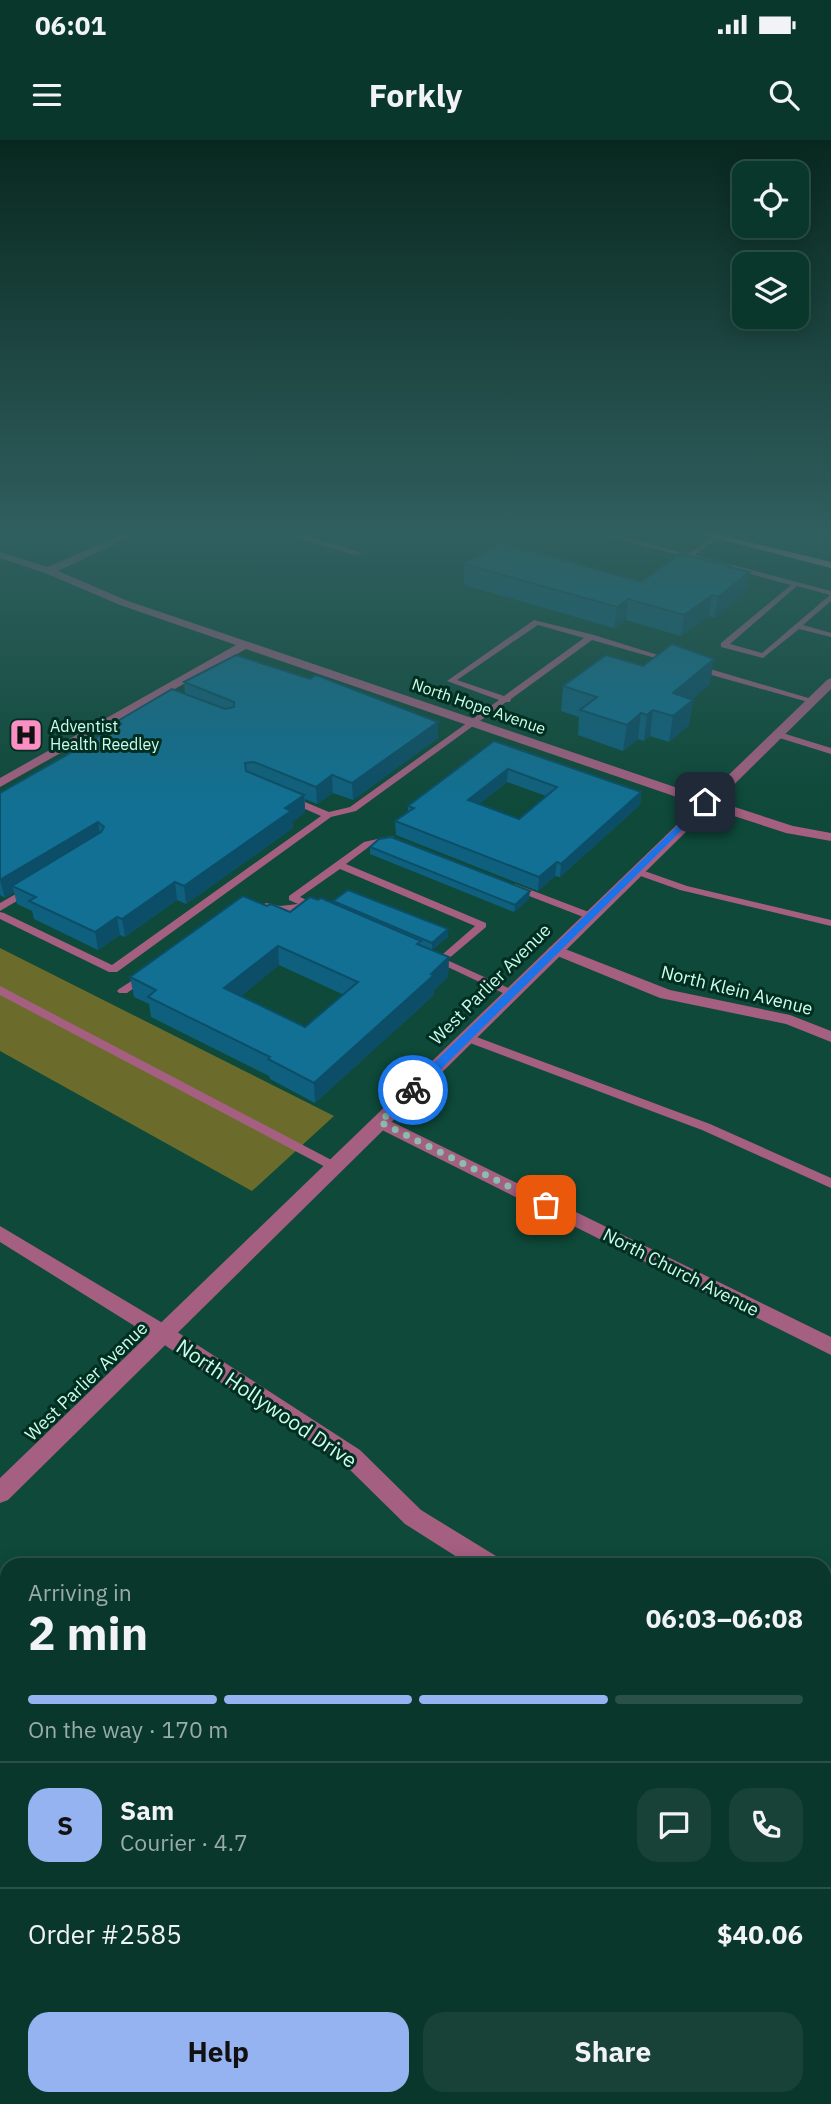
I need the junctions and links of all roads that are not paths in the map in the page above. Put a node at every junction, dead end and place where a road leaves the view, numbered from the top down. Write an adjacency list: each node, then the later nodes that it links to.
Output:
1 (180, 623): 9 (street, North Hope Avenue)
2 (536, 623): 11 (lane)
3 (539, 623): 8 (lane)
4 (750, 623): 6 (lane)
5 (802, 623): 6 (lane)
6 (798, 626): 7 (lane)
7 (831, 635)
8 (591, 638): 11 (lane); 12 (lane)
9 (244, 645): 13 (street, North Hope Avenue); 16 (street)
10 (830, 683): 12 (street, West Parlier Avenue)
11 (507, 700): 13 (lane)
12 (811, 701): 14 (street, West Parlier Avenue)
13 (473, 722): 18 (street, North Hope Avenue); 19 (lane)
14 (776, 734): 15 (lane); 18 (street, West Parlier Avenue)
15 (831, 751)
16 (0, 783)
17 (278, 794): 19 (lane)
18 (705, 802): 20 (street, North Hope Avenue); 23 (street, West Parlier Avenue)
19 (328, 815): 31 (lane)
20 (831, 837)
21 (405, 844): 22 (lane)
22 (339, 865): 26 (lane); 37 (lane)
23 (636, 871): 33 (street, West Parlier Avenue); 34 (lane)
24 (508, 884): 33 (lane)
25 (33, 887): 29 (lane)
26 (293, 898): 28 (lane); 30 (lane)
27 (256, 903): 30 (lane)
28 (310, 906): 30 (lane); 32 (lane)
29 (0, 908)
30 (280, 909)
31 (0, 915)
32 (334, 916)
33 (590, 916): 35 (street, West Parlier Avenue)
34 (831, 923)
35 (555, 950): 41 (street, West Parlier Avenue); 43 (street, North Klein Avenue)
36 (429, 956): 37 (lane)
37 (440, 961): 41 (lane)
38 (154, 968): 40 (lane)
39 (0, 990): 45 (lane)
40 (123, 991)
41 (511, 993): 42 (street, West Parlier Avenue)
42 (466, 1037): 44 (street, West Parlier Avenue); 46 (lane)
43 (831, 1037)
44 (380, 1122): 45 (street, West Parlier Avenue); 49 (street, North Church Avenue)
45 (335, 1167): 48 (street, West Parlier Avenue)
46 (831, 1183)
47 (0, 1233): 48 (street, North Hollywood Drive)
48 (164, 1334): 50 (street, West Parlier Avenue); 51 (street, North Hollywood Drive)
49 (831, 1347)
50 (0, 1493)
51 (478, 1558)

